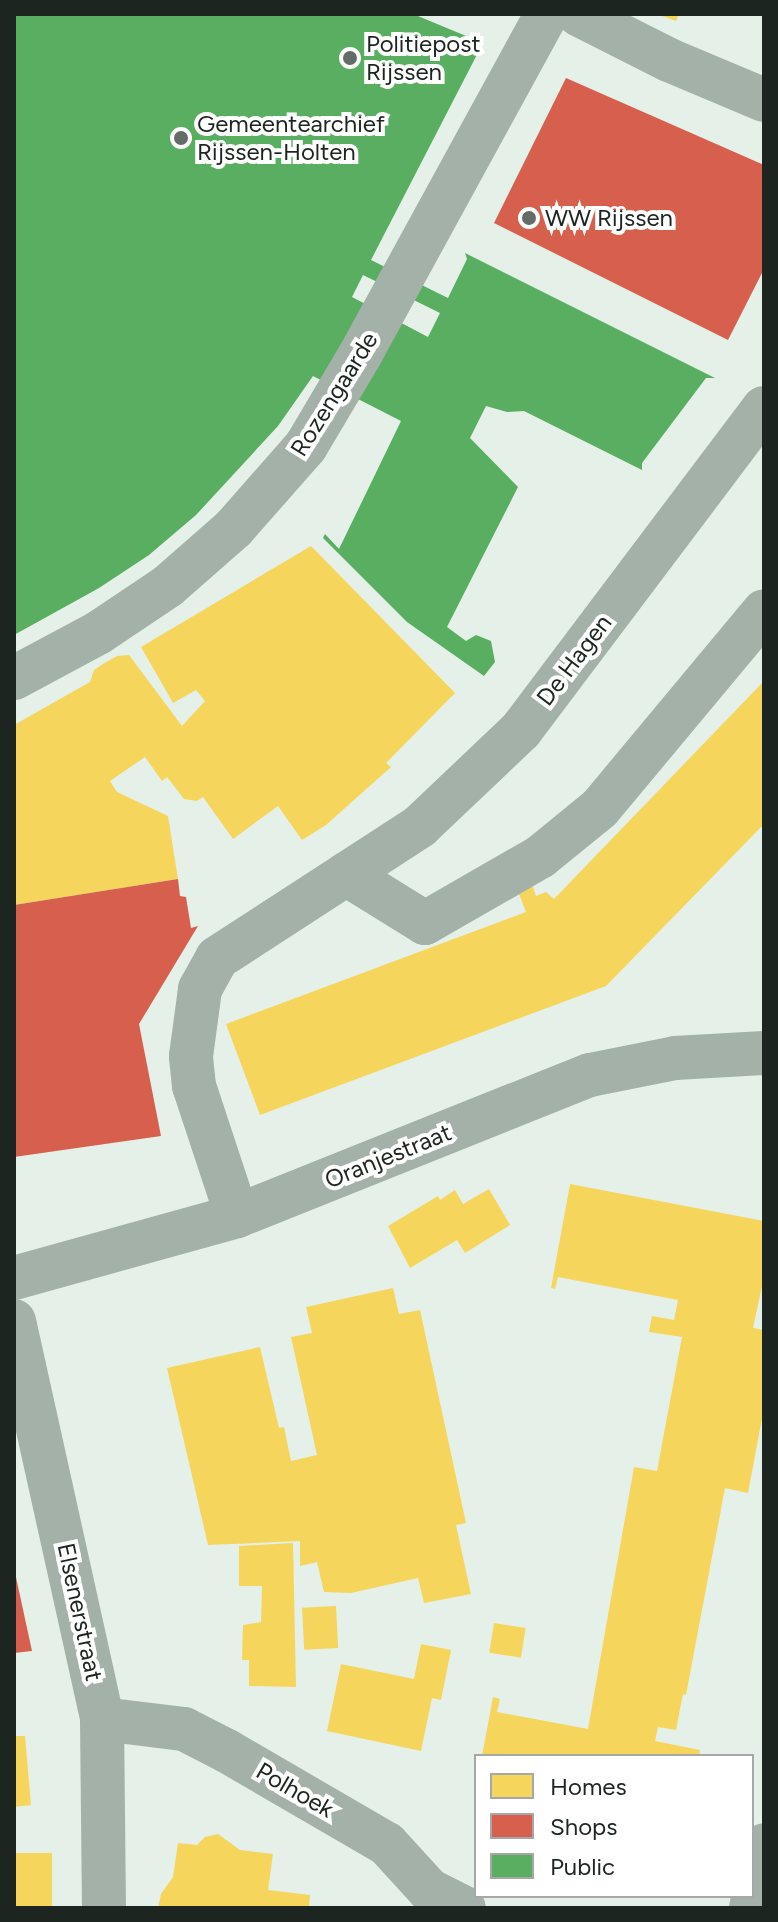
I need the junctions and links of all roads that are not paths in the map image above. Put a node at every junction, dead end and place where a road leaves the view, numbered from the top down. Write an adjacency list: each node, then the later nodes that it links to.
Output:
1 (547, 14): 6 (street, Rozengaarde)
2 (578, 14): 3 (street)
3 (764, 100)
4 (764, 408): 7 (street, De Hagen)
5 (764, 611): 7 (street)
6 (14, 678)
7 (346, 874): 9 (street, De Hagen)
8 (764, 1053): 9 (street, Oranjestraat)
9 (237, 1216): 10 (street, Oranjestraat)
10 (14, 1278)
11 (14, 1321): 12 (street, Elsenerstraat)
12 (102, 1719): 15 (street, Elsenerstraat); 16 (street, Polhoek)
13 (764, 1845): 14 (street)
14 (754, 1893)
15 (104, 1908)
16 (464, 1908)

